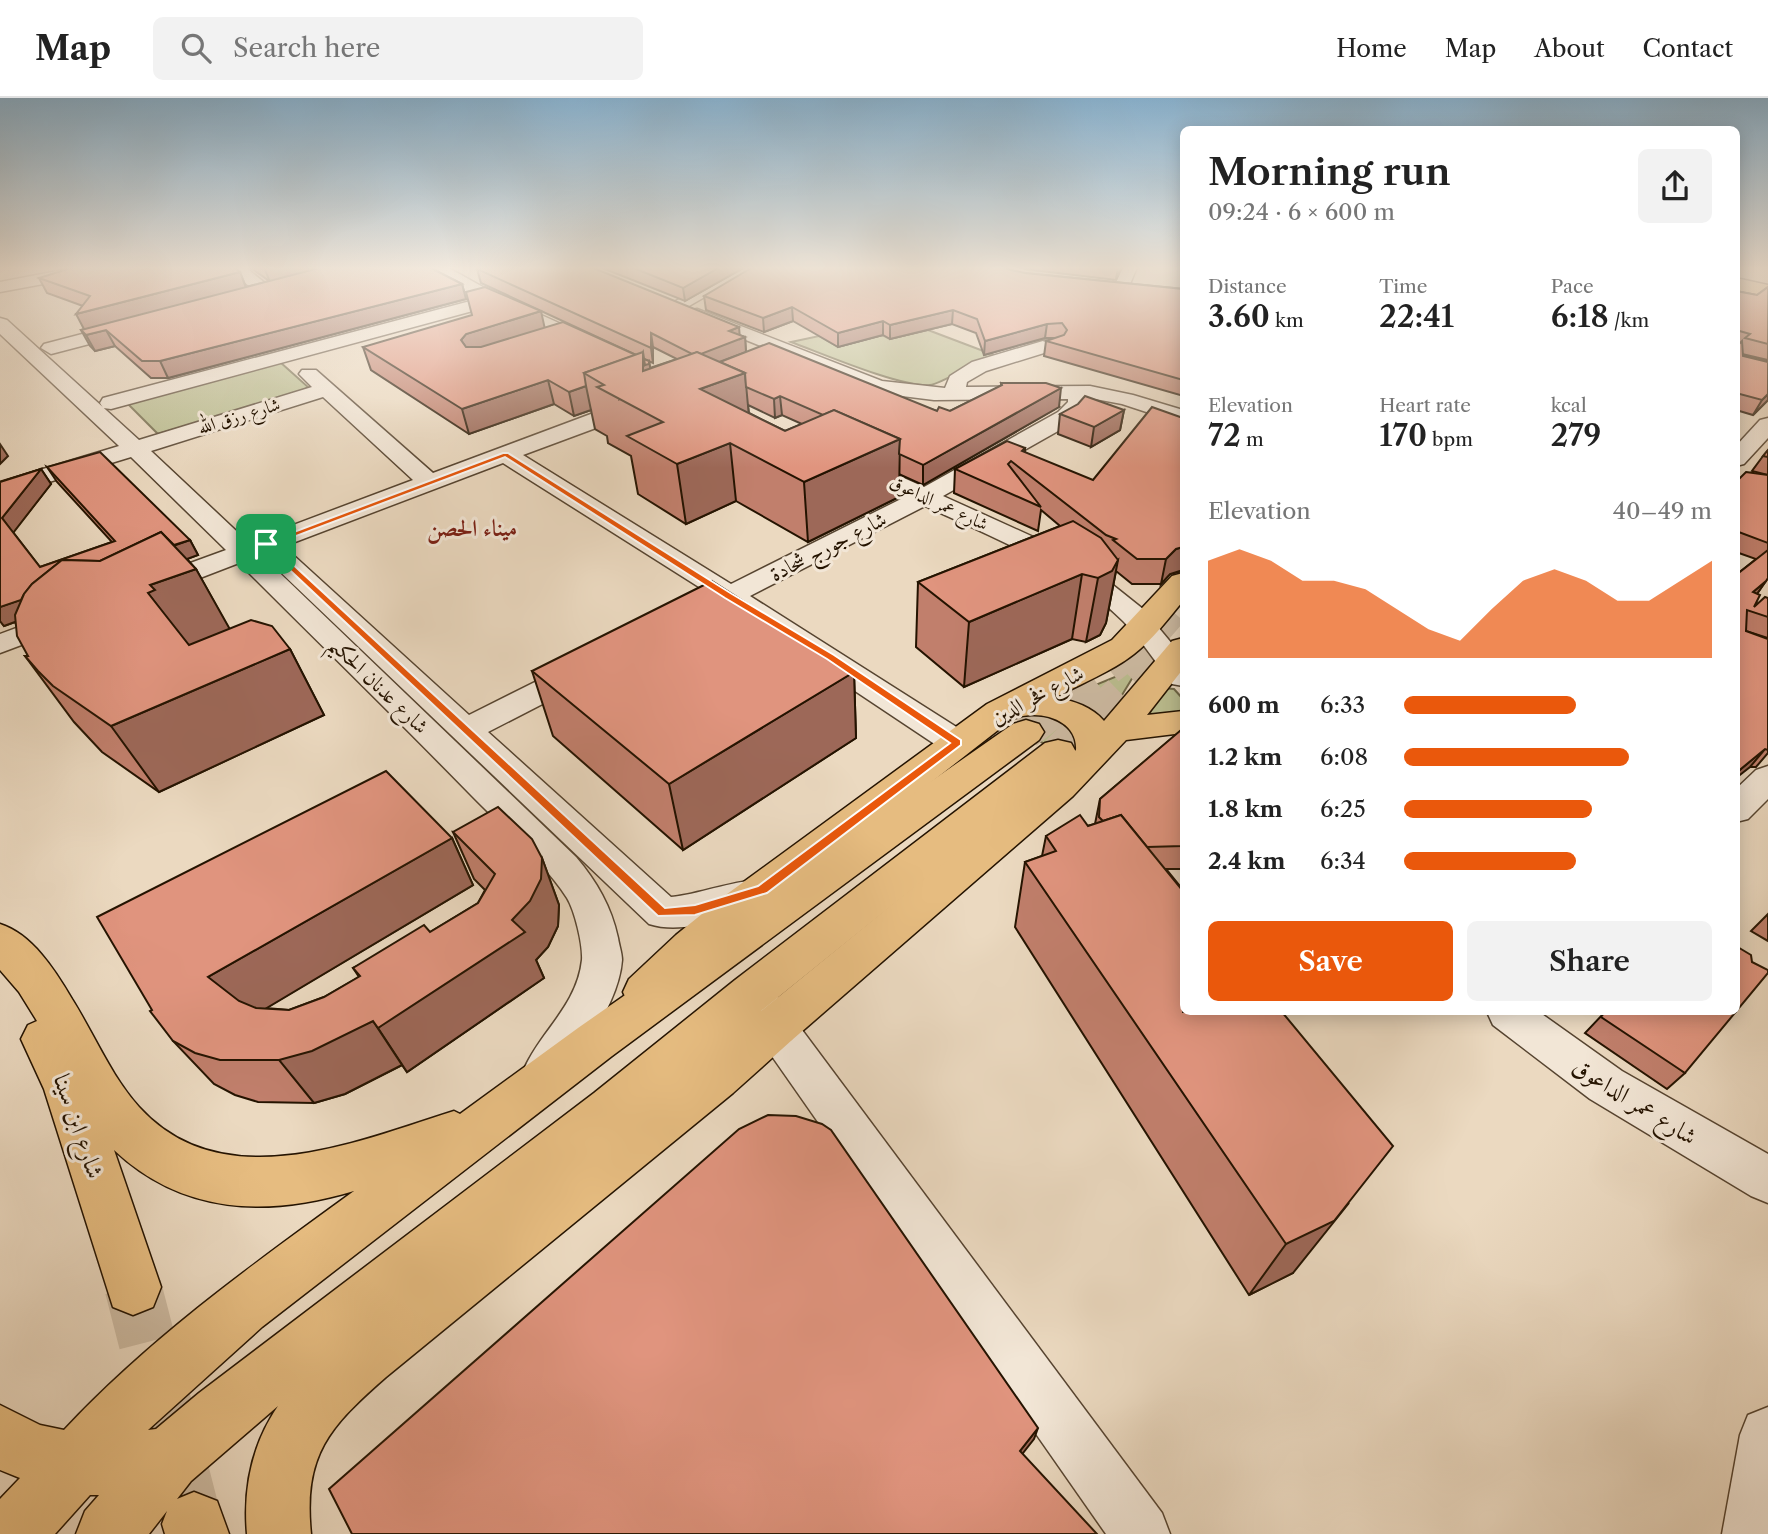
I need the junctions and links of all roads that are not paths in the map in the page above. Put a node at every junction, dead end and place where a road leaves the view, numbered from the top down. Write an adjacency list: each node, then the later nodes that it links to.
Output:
1 (10, 334): 10 (street, شارع عدنان الحكيم)
2 (20, 334): 10 (street, شارع عدنان الحكيم)
3 (104, 334): 10 (street)
4 (367, 334): 11 (street)
5 (743, 334): 9 (street)
6 (570, 335): 7 (street); 12 (street)
7 (545, 343)
8 (1052, 344): 17 (street)
9 (779, 349): 13 (street); 17 (street)
10 (31, 354): 18 (street, شارع عدنان الحكيم); 21 (street, شارع عدنان الحكيم)
11 (288, 355): 14 (street); 18 (street)
12 (619, 358)
13 (756, 358)
14 (325, 390): 21 (street, شارع رزق الله); 25 (street)
15 (1072, 391): 17 (street); 19 (street); 27 (street, شارع جورج شحادة)
16 (665, 394): 22 (street)
17 (954, 394)
18 (111, 403): 21 (street, شارع عدنان الحكيم)
19 (1180, 416)
20 (1768, 425): 24 (street)
21 (144, 445): 26 (street, شارع رزق الله); 28 (street, شارع عدنان الحكيم)
22 (506, 455): 25 (street); 31 (street)
23 (837, 456): 27 (street, شارع عمر الداعوق)
24 (1740, 463)
25 (430, 483): 28 (street)
26 (0, 490)
27 (926, 496): 31 (street, شارع جورج شحادة); 34 (street, شارع عمر الداعوق)
28 (255, 548): 30 (street); 39 (street, شارع عدنان الحكيم); 50 (street, شارع عدنان الحكيم)
29 (1180, 585): 34 (main road, شارع فخر الدين)
30 (128, 596)
31 (728, 596): 33 (street, شارع جورج شحادة); 41 (street)
32 (90, 610): 35 (street)
33 (666, 628)
34 (1143, 628): 37 (street, شارع عمر الداعوق); 40 (main road, شارع فخر الدين)
35 (0, 644)
36 (604, 660): 39 (street)
37 (1179, 662): 40 (main road, شارع فخر الدين)
38 (1180, 722): 40 (main road)
39 (467, 729): 44 (street, شارع عدنان الحكيم)
40 (1062, 734): 41 (main road, شارع فخر الدين); 47 (main road); 49 (main road)
41 (957, 743): 44 (main road, شارع فخر الدين)
42 (1756, 777): 43 (street)
43 (1740, 803)
44 (763, 890): 49 (main road, شارع فخر الدين)
45 (0, 941): 50 (main road)
46 (0, 978): 52 (main road, شارع ابن سينا)
47 (763, 1010): 55 (main road); 59 (main road); 60 (street)
48 (1517, 1015): 51 (street, شارع عمر الداعوق)
49 (595, 1042): 50 (main road)
50 (505, 1112): 56 (main road)
51 (1768, 1180)
52 (133, 1287)
53 (1768, 1435): 61 (street)
54 (0, 1436): 56 (main road)
55 (169, 1459): 56 (main road); 58 (main road)
56 (74, 1463): 57 (main road)
57 (12, 1534)
58 (108, 1534)
59 (279, 1534)
60 (1141, 1534)
61 (1751, 1534)

